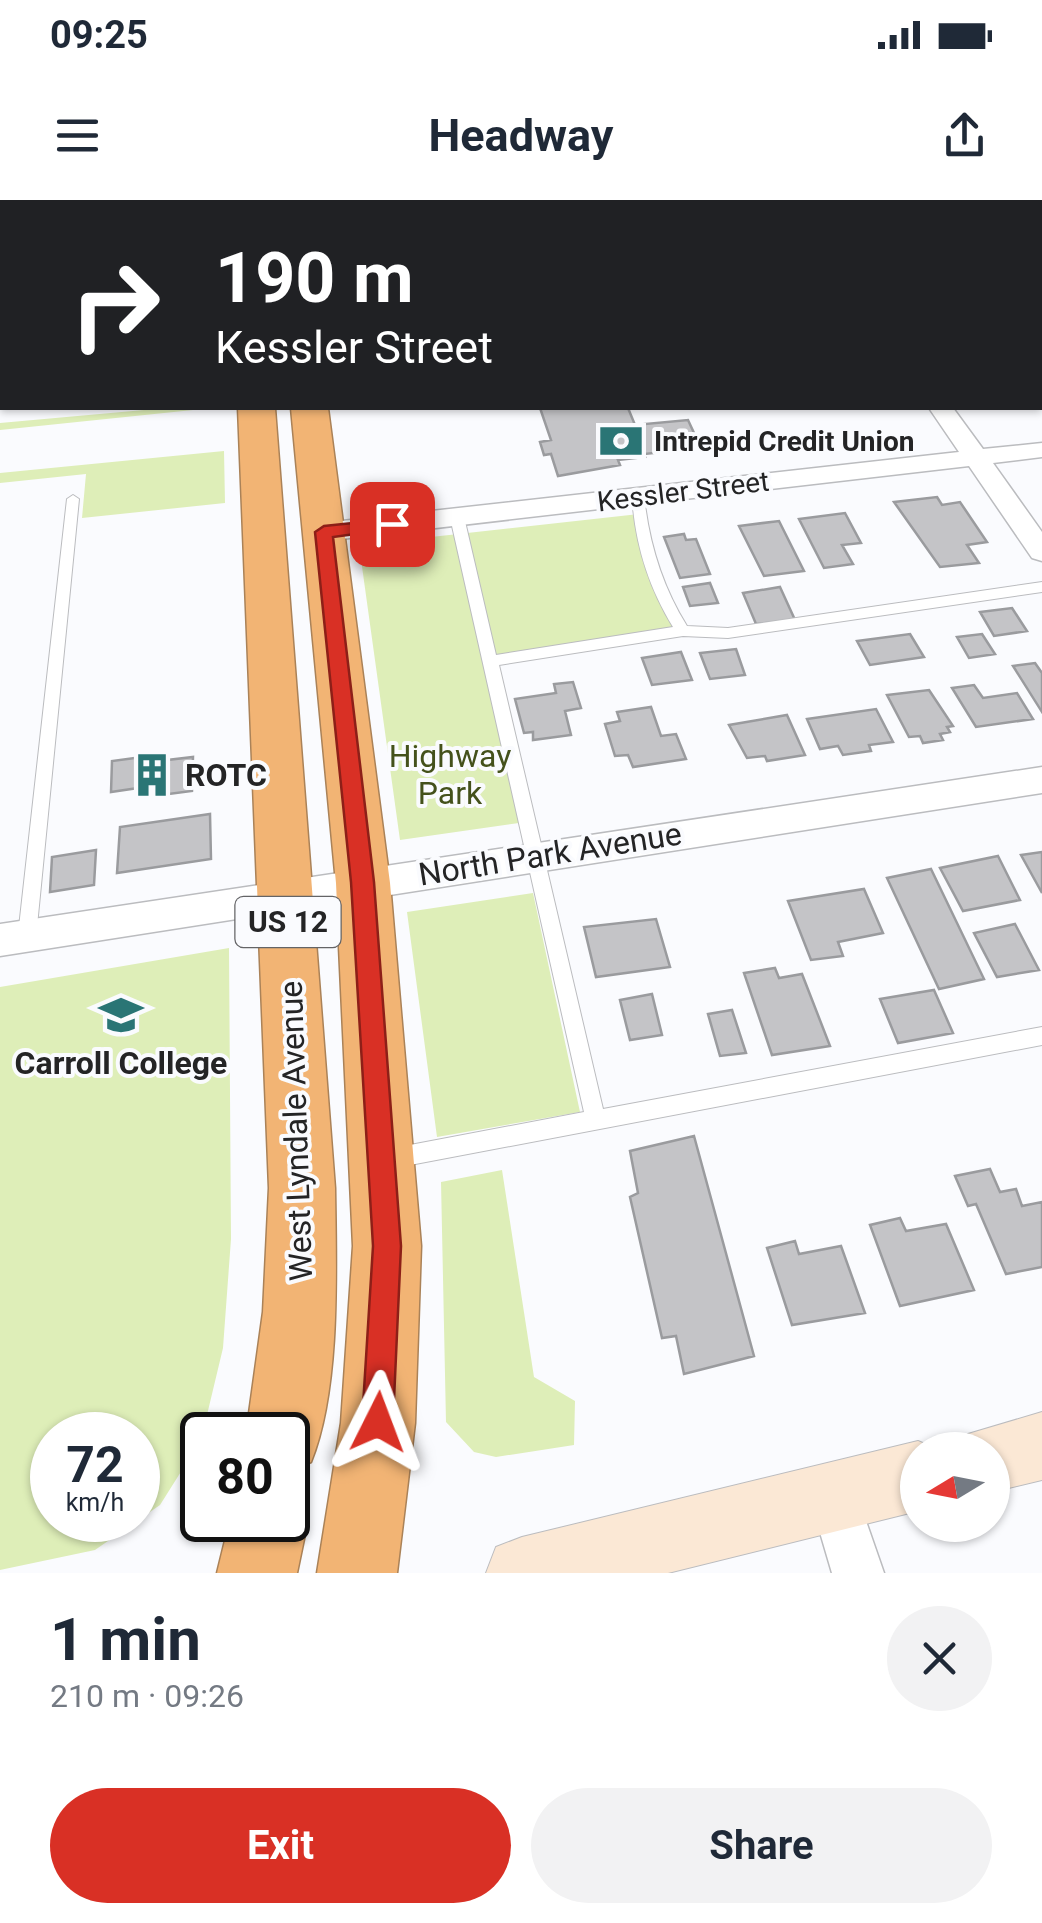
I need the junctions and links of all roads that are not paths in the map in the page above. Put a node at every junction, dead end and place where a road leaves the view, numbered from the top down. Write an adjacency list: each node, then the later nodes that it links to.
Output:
1 (256, 410): 17 (highway, West Lyndale Avenue / US 12)
2 (309, 410): 9 (highway, US 12)
3 (934, 410): 5 (street)
4 (1042, 450): 5 (street, Kessler Street)
5 (974, 458): 6 (street, Kessler Street); 10 (street)
6 (638, 496): 8 (street, Kessler Street); 12 (lane)
7 (73, 499): 18 (lane)
8 (457, 517): 9 (street, Kessler Street); 13 (lane)
9 (324, 532): 16 (highway, US 12)
10 (1042, 552)
11 (1042, 587): 12 (lane)
12 (683, 631): 13 (lane)
13 (491, 661): 15 (lane)
14 (1042, 780): 15 (street, North Park Avenue)
15 (538, 856): 16 (street, North Park Avenue); 20 (lane)
16 (362, 882): 17 (street, North Park Avenue); 21 (highway, US 12)
17 (286, 897): 18 (street, North Park Avenue); 22 (highway, West Lyndale Avenue / US 12)
18 (14, 938)
19 (1042, 1036): 20 (lane)
20 (596, 1120): 21 (lane)
21 (381, 1160): 29 (highway, US 12)
22 (288, 1412)
23 (1042, 1446): 24 (main road)
24 (1010, 1454)
25 (900, 1480): 26 (main road)
26 (834, 1495): 30 (main road); 31 (street)
27 (264, 1542): 28 (highway)
28 (257, 1573)
29 (357, 1573)
30 (522, 1573)
31 (858, 1573)

